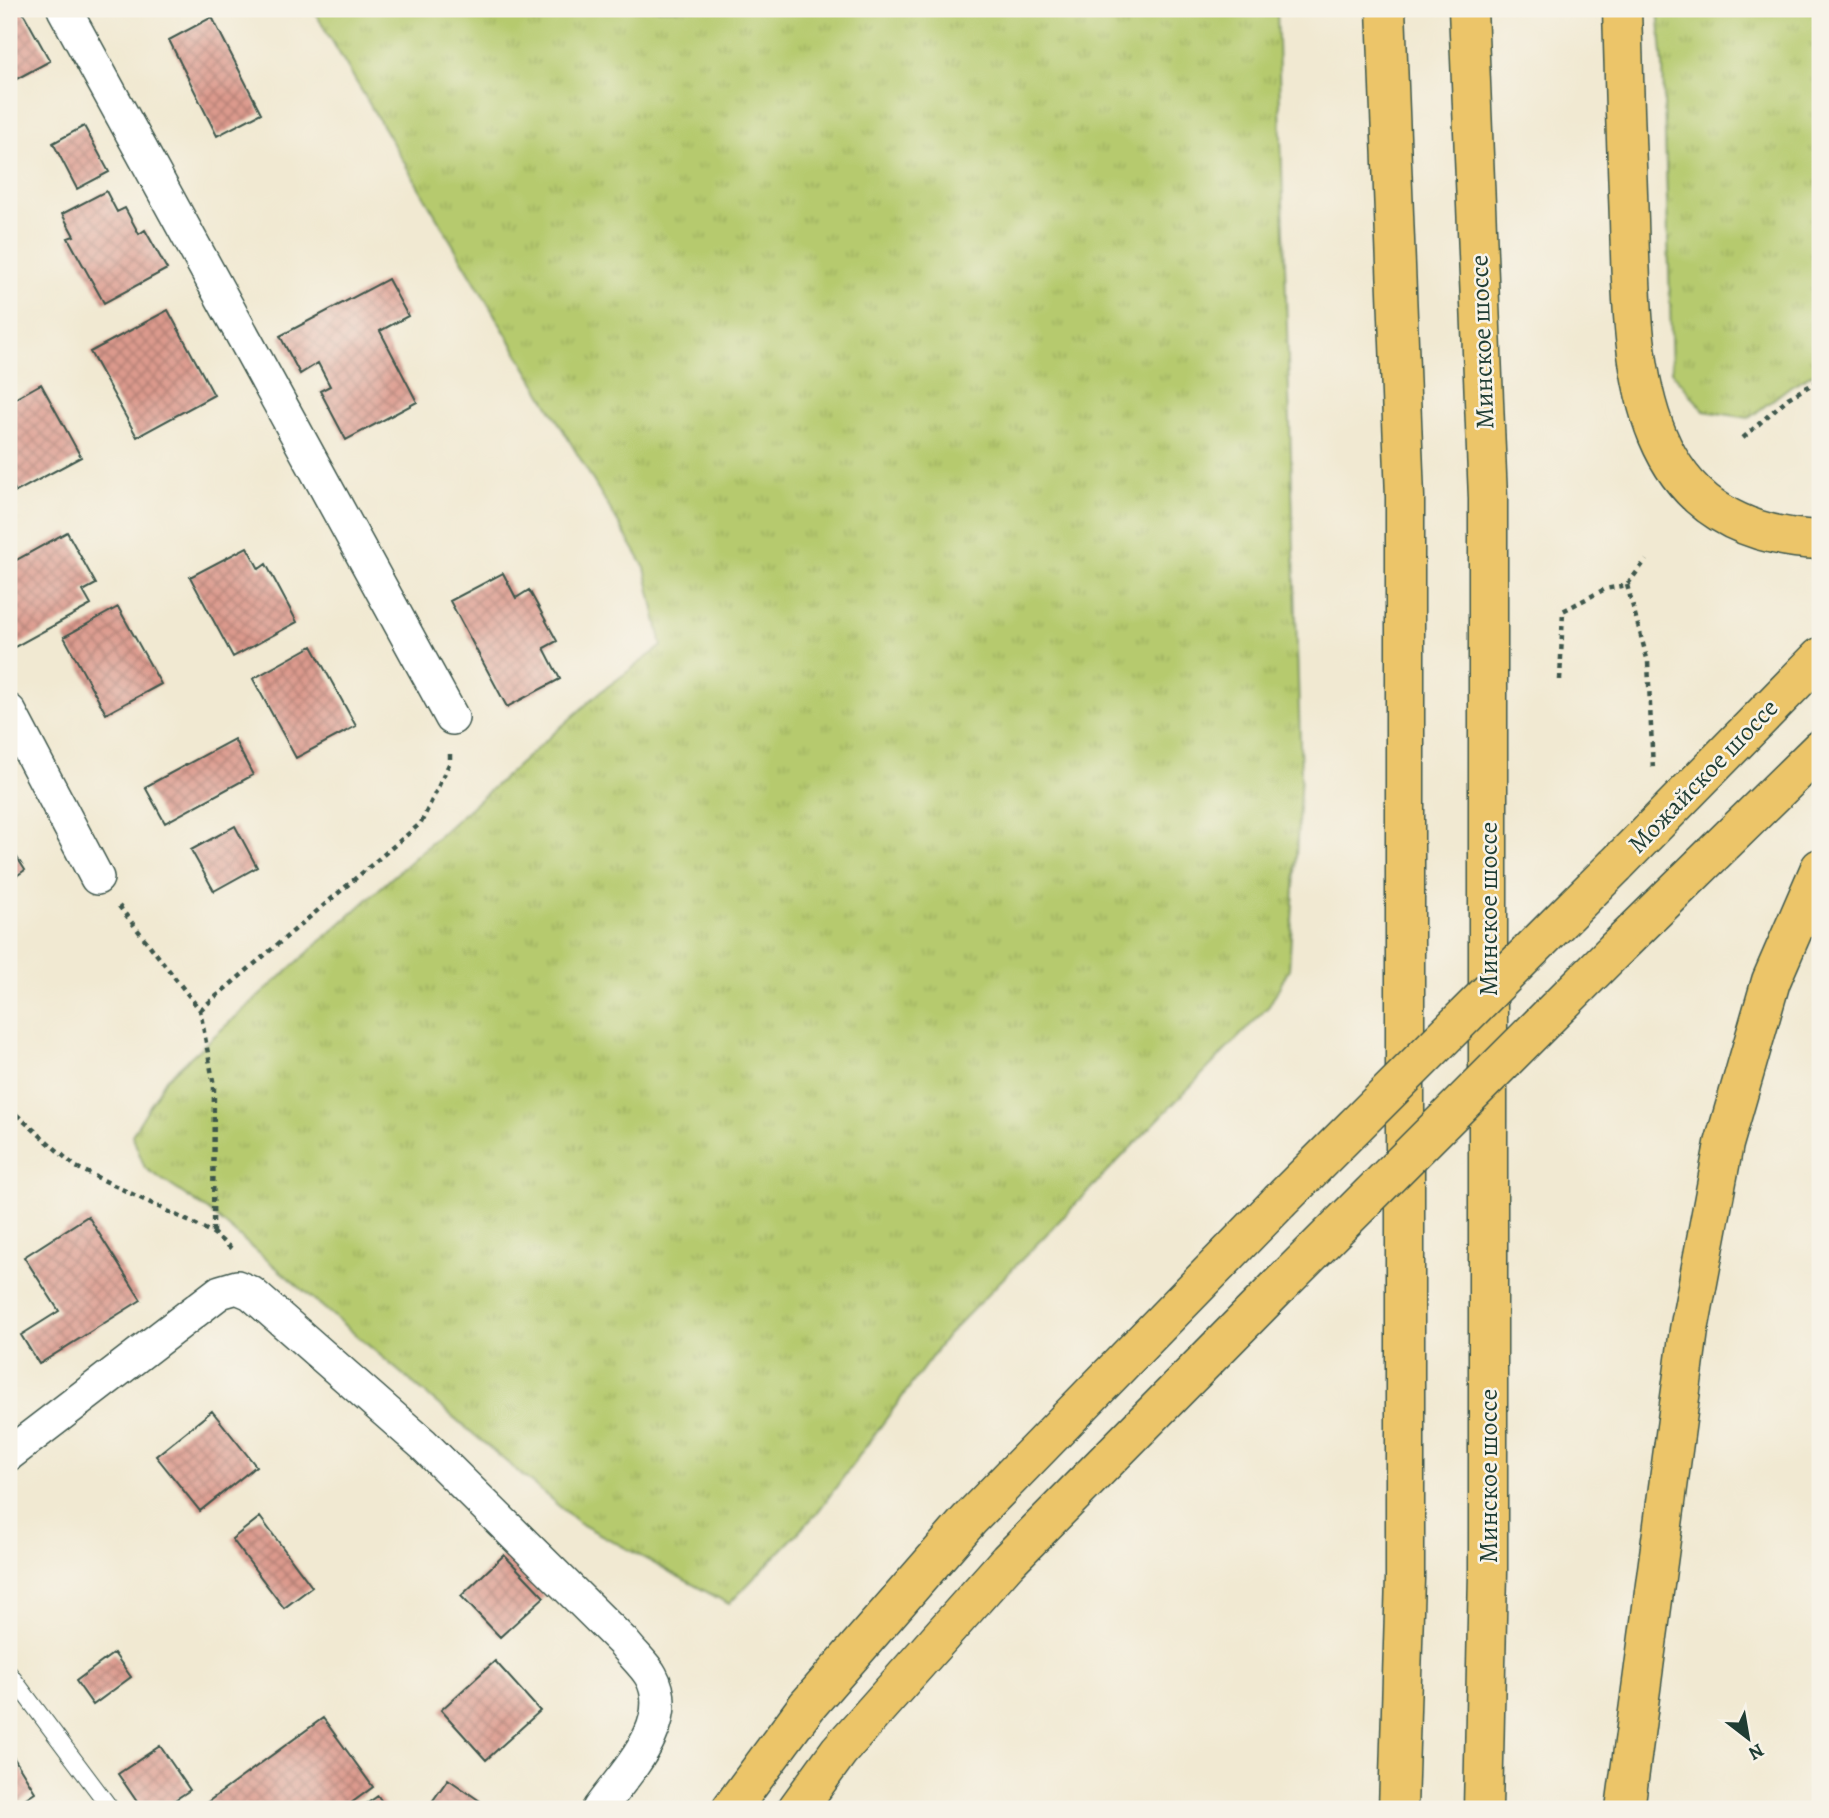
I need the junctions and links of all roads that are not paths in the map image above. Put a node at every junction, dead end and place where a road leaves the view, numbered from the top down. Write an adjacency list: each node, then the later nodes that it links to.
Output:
1 (64, 9): 8 (street)
2 (1386, 9): 18 (main road)
3 (1468, 9): 19 (main road, Минское шоссе)
4 (1622, 9): 5 (main road)
5 (1820, 540)
6 (1820, 657): 16 (main road, Можайское шоссе, bridge)
7 (9, 711): 11 (street)
8 (452, 718)
9 (1820, 749): 17 (main road, bridge)
10 (1820, 868): 20 (main road)
11 (97, 877)
12 (9, 1454): 15 (street)
13 (9, 1673): 14 (lane)
14 (111, 1809)
15 (599, 1809)
16 (731, 1809)
17 (797, 1809)
18 (1398, 1809)
19 (1483, 1809)
20 (1625, 1809)

